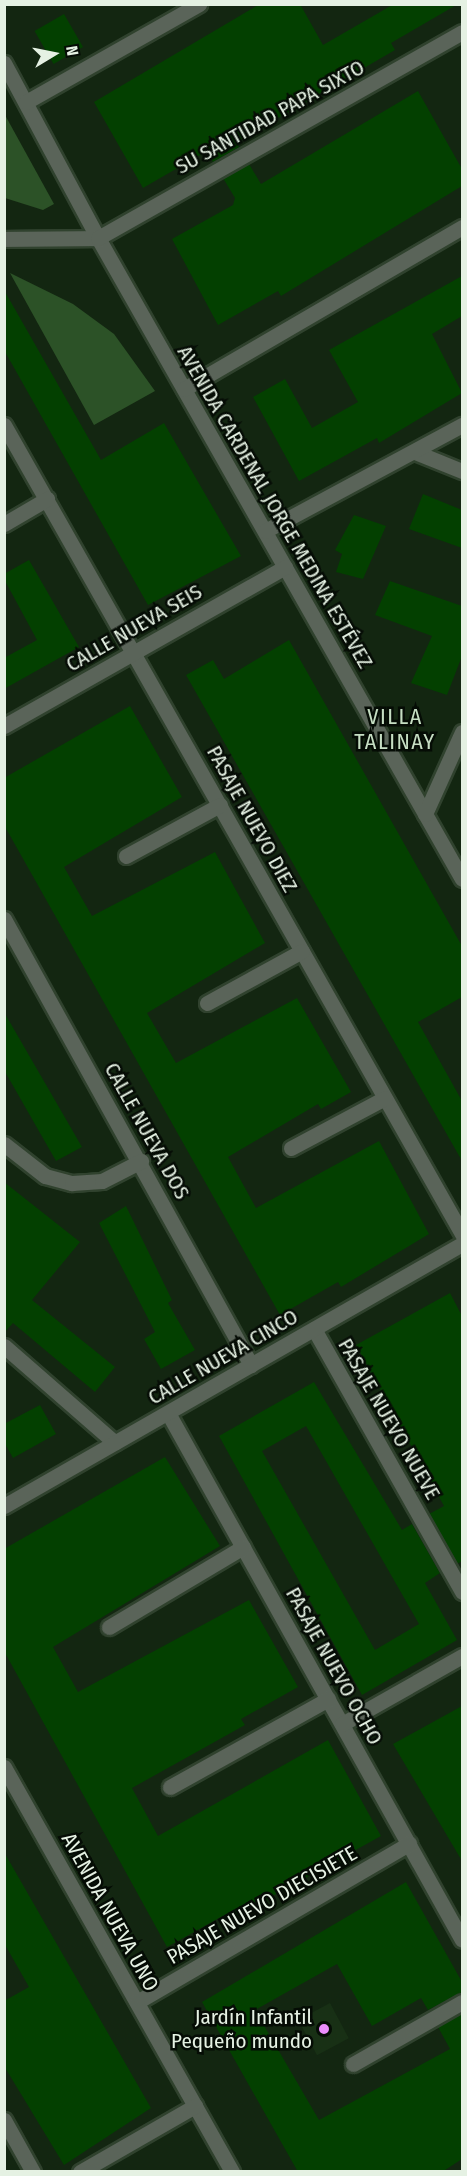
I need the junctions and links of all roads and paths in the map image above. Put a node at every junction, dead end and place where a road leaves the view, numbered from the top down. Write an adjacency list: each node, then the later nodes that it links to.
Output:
1 (200, 4): 4 (street)
2 (462, 32): 6 (street, SU SANTIDAD PAPA SIXTO)
3 (4, 63): 4 (street, AVENIDA CARDENAL JORGE MEDINA ESTÉVEZ)
4 (26, 102): 6 (street, AVENIDA CARDENAL JORGE MEDINA ESTÉVEZ)
5 (462, 227): 8 (street)
6 (98, 238): 7 (street); 8 (street, AVENIDA CARDENAL JORGE MEDINA ESTÉVEZ)
7 (4, 239)
8 (184, 389): 15 (street, AVENIDA CARDENAL JORGE MEDINA ESTÉVEZ)
9 (4, 425): 13 (street, PASAJE NUEVO DIEZ)
10 (462, 425): 11 (street)
11 (416, 452): 12 (street); 15 (street)
12 (462, 471)
13 (47, 499): 14 (street); 17 (street, PASAJE NUEVO DIEZ)
14 (4, 524)
15 (265, 531): 16 (street, AVENIDA CARDENAL JORGE MEDINA ESTÉVEZ)
16 (285, 567): 17 (street, CALLE NUEVA SEIS); 21 (street, AVENIDA CARDENAL JORGE MEDINA ESTÉVEZ)
17 (133, 653): 18 (street, CALLE NUEVA SEIS); 20 (street, PASAJE NUEVO DIEZ)
18 (4, 726)
19 (462, 732): 21 (street)
20 (220, 805): 22 (street); 25 (street, PASAJE NUEVO DIEZ)
21 (425, 814): 23 (street, AVENIDA CARDENAL JORGE MEDINA ESTÉVEZ)
22 (126, 856)
23 (462, 879)
24 (4, 920): 30 (street, CALLE NUEVA DOS)
25 (302, 951): 26 (street); 27 (street, PASAJE NUEVO DIEZ)
26 (207, 1003)
27 (386, 1098): 29 (street); 31 (street, PASAJE NUEVO DIEZ)
28 (4, 1144): 30 (street)
29 (291, 1149)
30 (141, 1161): 35 (street, CALLE NUEVA DOS)
31 (462, 1234)
32 (462, 1244): 33 (street, CALLE NUEVA CINCO)
33 (314, 1329): 35 (street, CALLE NUEVA CINCO); 40 (street, PASAJE NUEVO NUEVE)
34 (4, 1346): 37 (street)
35 (251, 1365): 36 (street, CALLE NUEVA CINCO)
36 (168, 1413): 37 (street, CALLE NUEVA CINCO); 39 (street, PASAJE NUEVO OCHO)
37 (115, 1443): 38 (street, CALLE NUEVA CINCO)
38 (4, 1506)
39 (243, 1547): 41 (street); 43 (street, PASAJE NUEVO OCHO)
40 (462, 1592)
41 (109, 1627)
42 (462, 1656): 44 (street)
43 (328, 1699): 44 (street, PASAJE NUEVO OCHO); 46 (street)
44 (342, 1724): 47 (street, PASAJE NUEVO OCHO)
45 (4, 1767): 49 (street, AVENIDA NUEVA UNO)
46 (170, 1787)
47 (409, 1844): 48 (street, PASAJE NUEVO OCHO); 49 (street, PASAJE NUEVO DIECISIETE)
48 (462, 1940)
49 (137, 2002): 52 (street, AVENIDA NUEVA UNO)
50 (462, 2002): 51 (street)
51 (353, 2064)
52 (195, 2106): 55 (street); 56 (street, AVENIDA NUEVA UNO)
53 (4, 2120): 54 (street)
54 (33, 2172)
55 (80, 2172)
56 (232, 2172)

